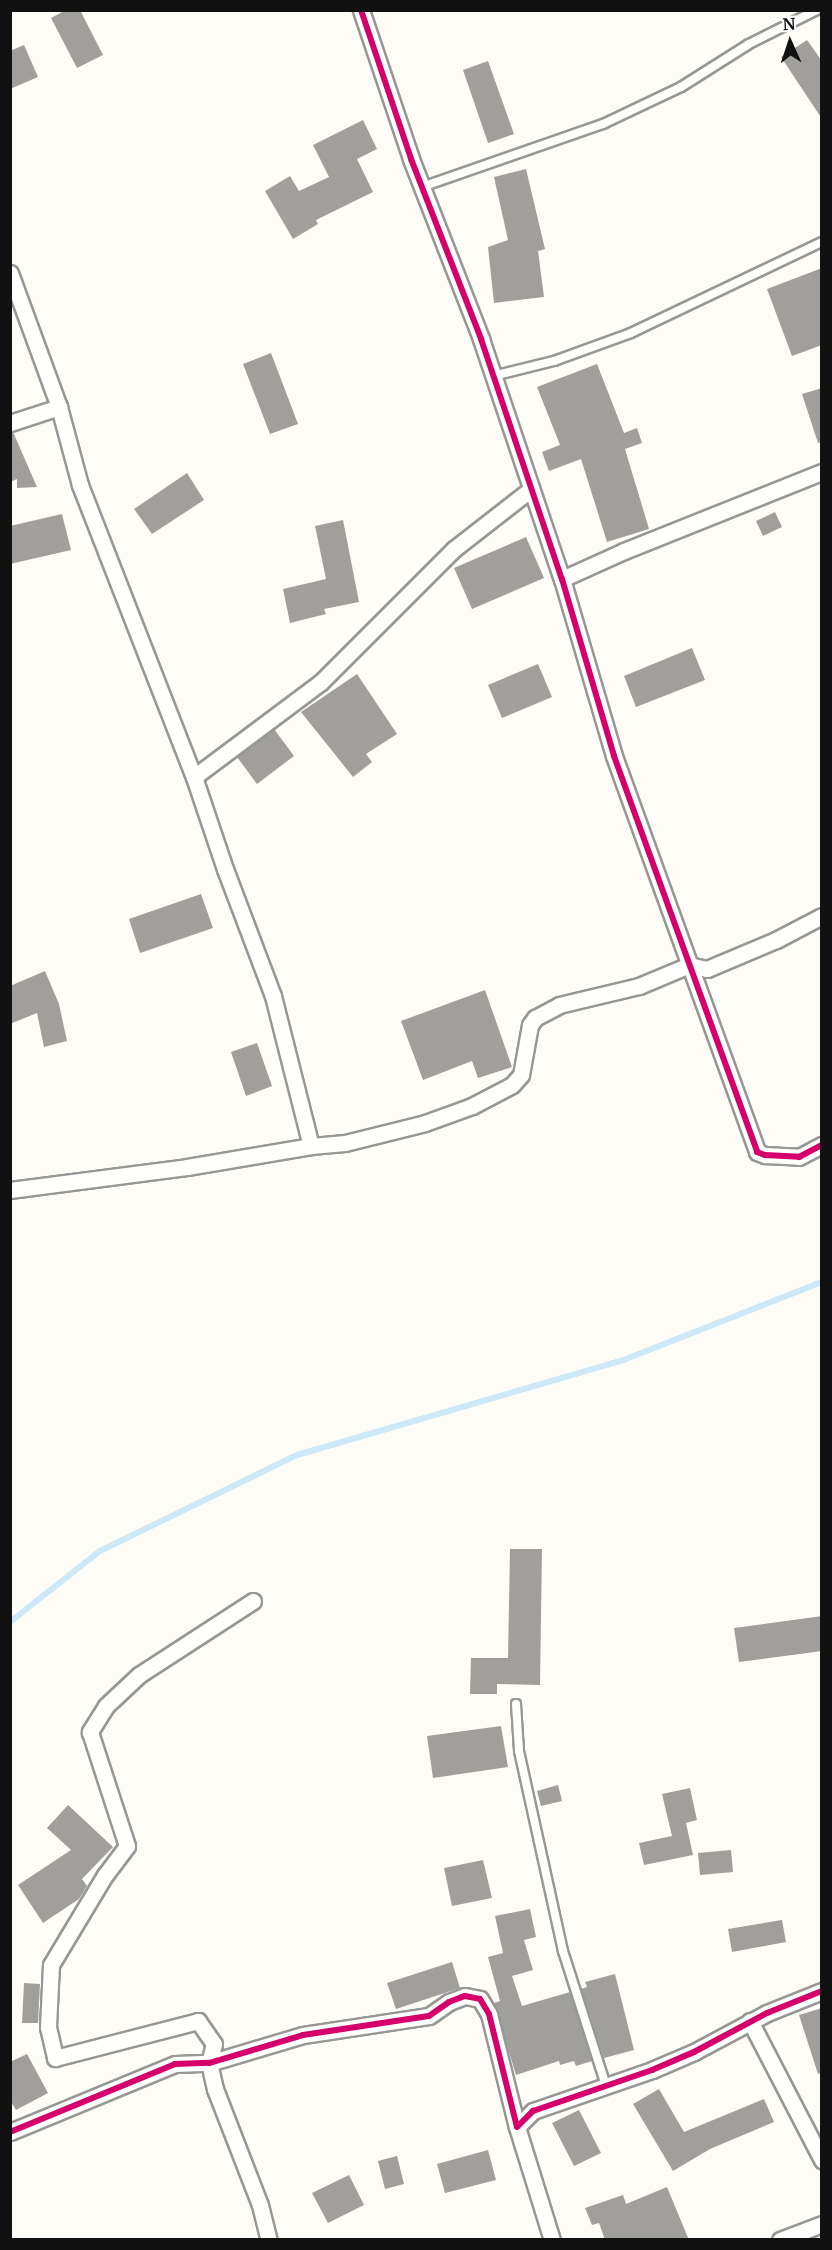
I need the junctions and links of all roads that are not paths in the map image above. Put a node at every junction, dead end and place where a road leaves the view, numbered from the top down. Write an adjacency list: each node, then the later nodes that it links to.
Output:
1 (361, 10): 3 (street)
2 (817, 10): 3 (lane)
3 (422, 187): 6 (street)
4 (822, 242): 6 (lane)
5 (10, 273): 7 (street)
6 (494, 375): 10 (street)
7 (58, 406): 8 (street); 12 (street)
8 (10, 423)
9 (822, 472): 11 (street)
10 (531, 489): 11 (street); 12 (street)
11 (562, 579): 14 (street)
12 (194, 777): 16 (street)
13 (822, 916): 14 (street)
14 (689, 964): 15 (street); 16 (street)
15 (822, 1145)
16 (311, 1146): 17 (street)
17 (10, 1190)
18 (253, 1601): 22 (street)
19 (516, 1704): 23 (lane)
20 (822, 1991): 21 (street)
21 (750, 2021): 23 (street); 26 (street)
22 (209, 2063): 24 (street); 25 (street); 28 (street)
23 (606, 2086): 24 (street)
24 (517, 2127): 29 (street)
25 (10, 2132)
26 (822, 2160)
27 (822, 2224): 30 (street)
28 (269, 2240)
29 (552, 2240)
30 (780, 2240)

